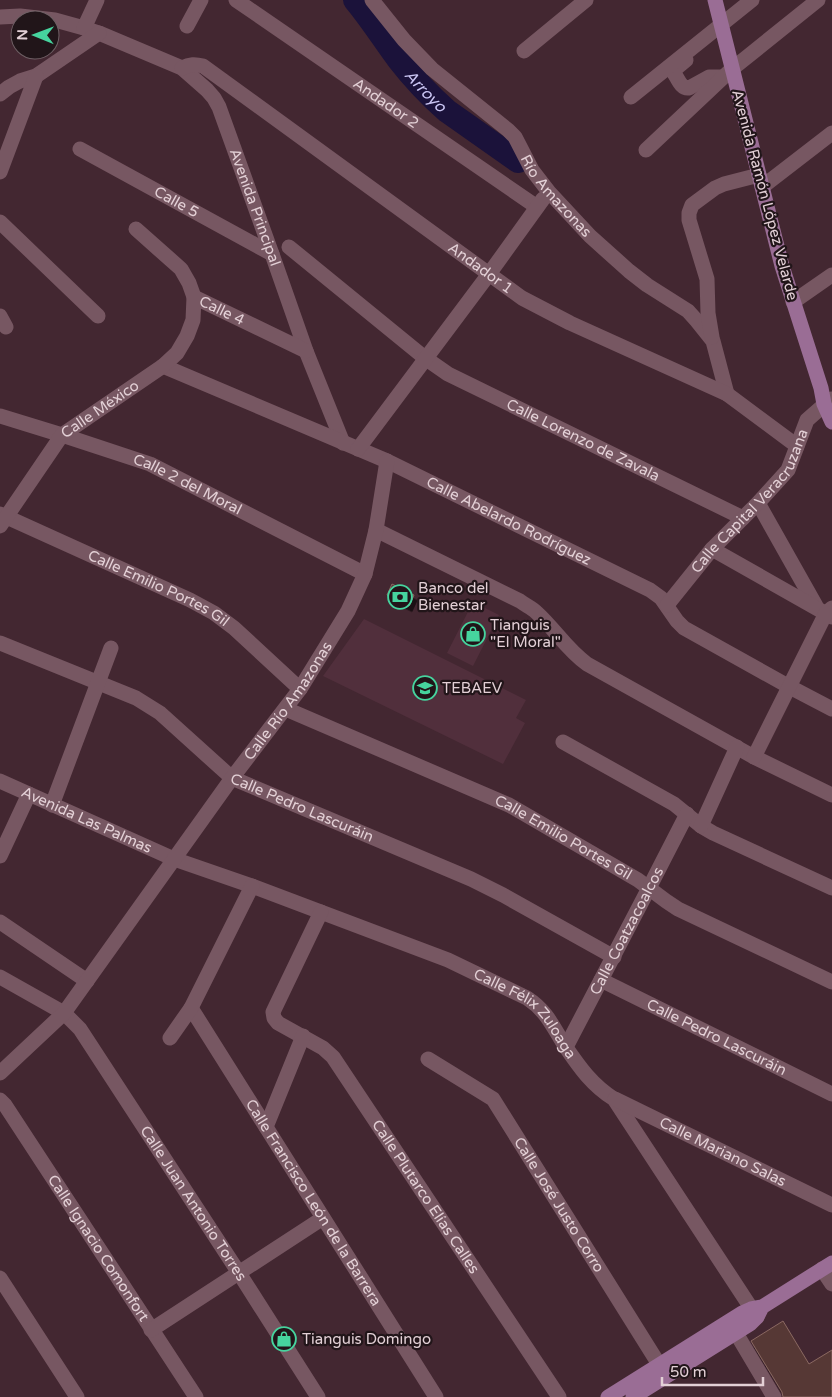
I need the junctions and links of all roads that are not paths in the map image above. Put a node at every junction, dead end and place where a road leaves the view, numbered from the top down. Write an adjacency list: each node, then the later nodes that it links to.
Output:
1 (97, 0): 12 (street)
2 (201, 0): 11 (street)
3 (236, 0): 27 (street, Andador 2)
4 (372, 0): 26 (street, Río Amazonas)
5 (586, 0): 15 (street)
6 (715, 0): 10 (main road, Avenida Ramón López Velarde)
7 (752, 0): 10 (street)
8 (818, 0): 17 (street)
9 (0, 17): 12 (street, Avenida Principal)
10 (721, 24): 14 (street); 17 (main road, Avenida Ramón López Velarde)
11 (187, 26)
12 (84, 28): 13 (street, Avenida Principal)
13 (99, 33): 16 (street, Avenida Principal); 18 (street)
14 (699, 42): 17 (street); 20 (street)
15 (524, 51)
16 (182, 68): 31 (street, Avenida Principal); 32 (street, Andador 1)
17 (727, 73): 23 (street); 25 (main road, Avenida Ramón López Velarde)
18 (36, 76): 19 (street); 24 (street)
19 (0, 94)
20 (631, 97)
21 (832, 133): 25 (street)
22 (80, 149): 31 (street, Calle 5)
23 (646, 150)
24 (0, 172)
25 (760, 181): 35 (main road, Avenida Ramón López Velarde); 37 (street)
26 (549, 192): 27 (street); 37 (street, Río Amazonas)
27 (537, 207): 32 (street)
28 (0, 222): 36 (street)
29 (136, 229): 34 (street, Calle 4)
30 (289, 247): 39 (street, Calle Lorenzo de Zavala)
31 (272, 254): 38 (street, Avenida Principal)
32 (489, 274): 39 (street); 41 (street, Andador 1)
33 (832, 275): 35 (street)
34 (194, 297): 38 (street, Calle 4); 40 (street, Calle México)
35 (793, 302): 42 (main road, Avenida Ramón López Velarde)
36 (98, 316)
37 (713, 341): 41 (street, Río Amazonas)
38 (306, 351): 46 (street, Avenida Principal)
39 (426, 358): 48 (street); 51 (street, Calle Lorenzo de Zavala)
40 (163, 366): 45 (street, Calle México); 46 (street, Calle Abelardo Rodríguez)
41 (727, 394): 47 (street, Andador 1)
42 (827, 398): 44 (main road, Avenida Ramón López Velarde); 47 (street, Calle Capital Veracruzana)
43 (0, 416): 45 (street, Calle 2 del Moral)
44 (832, 422)
45 (62, 435): 52 (street, Calle México); 55 (street, Calle 2 del Moral)
46 (343, 443): 48 (street, Calle Abelardo Rodríguez)
47 (797, 446): 50 (street, Calle Capital Veracruzana)
48 (358, 449): 49 (street, Calle Abelardo Rodríguez)
49 (387, 461): 53 (street, Calle Río Amazonas); 56 (street, Calle Abelardo Rodríguez)
50 (758, 503): 51 (street, Calle Capital Veracruzana); 57 (street)
51 (743, 518): 54 (street, Calle Capital Veracruzana)
52 (2, 519): 62 (street, Calle Emilio Portes Gil)
53 (376, 530): 55 (street, Calle Río Amazonas); 66 (street)
54 (712, 549): 56 (street, Calle Capital Veracruzana); 57 (street)
55 (365, 574): 62 (street, Calle Río Amazonas)
56 (667, 605): 61 (street, Calle Abelardo Rodríguez)
57 (827, 611): 61 (street)
58 (1, 648): 60 (street, Calle Pedro Lascuráin)
59 (111, 648): 60 (street)
60 (98, 684): 68 (street, Calle Pedro Lascuráin); 72 (street)
61 (788, 686): 63 (street, Calle Abelardo Rodríguez); 67 (street)
62 (300, 689): 64 (street, Calle Río Amazonas)
63 (832, 708)
64 (286, 709): 68 (street, Calle Río Amazonas); 78 (street, Calle Emilio Portes Gil)
65 (563, 742): 73 (street)
66 (738, 747): 67 (street); 74 (street)
67 (754, 757): 71 (street)
68 (232, 778): 76 (street, Calle Río Amazonas); 82 (street, Calle Pedro Lascuráin)
69 (0, 781): 70 (street, Avenida Las Palmas)
70 (29, 794): 72 (street, Avenida Las Palmas); 75 (street)
71 (832, 795)
72 (52, 805): 76 (street, Avenida Las Palmas)
73 (687, 814): 74 (street); 78 (street, Calle Coatzacoalcos)
74 (701, 826): 79 (street)
75 (0, 856)
76 (174, 859): 77 (street, Calle Félix Zuloaga); 85 (street, Calle Río Amazonas)
77 (252, 886): 80 (street, Calle Félix Zuloaga); 87 (street)
78 (650, 888): 82 (street, Calle Coatzacoalcos); 86 (street, Calle Emilio Portes Gil)
79 (832, 888)
80 (321, 912): 89 (street, Calle Plutarco Elías Calles); 91 (street, Calle Félix Zuloaga)
81 (0, 922): 85 (street)
82 (614, 957): 84 (street, Calle Coatzacoalcos)
83 (0, 977): 88 (street, Calle Juan Antonio Torres)
84 (601, 980): 91 (street, Calle Coatzacoalcos); 94 (street, Calle Pedro Lascuráin)
85 (87, 981): 88 (street, Calle Río Amazonas)
86 (832, 982)
87 (191, 1008): 90 (street); 97 (street, Calle Francisco León de la Barrera)
88 (64, 1013): 93 (street, Calle Río Amazonas); 101 (street, Calle Juan Antonio Torres)
89 (303, 1036): 97 (street); 113 (street, Calle Plutarco Elías Calles)
90 (170, 1038)
91 (566, 1047): 95 (street, Calle Félix Zuloaga)
92 (428, 1059): 107 (street, Calle José Justo Corro)
93 (0, 1073)
94 (832, 1094)
95 (614, 1099): 98 (street, Calle Mariano Salas); 104 (street, Calle Félix Zuloaga)
96 (0, 1100): 105 (street, Calle Ignacio Comonfort)
97 (266, 1127): 99 (street, Calle Francisco León de la Barrera)
98 (832, 1204)
99 (322, 1218): 101 (street); 112 (street, Calle Francisco León de la Barrera)
100 (827, 1266): 103 (street); 104 (main road)
101 (238, 1273): 105 (street); 111 (street, Calle Juan Antonio Torres)
102 (0, 1278): 109 (street)
103 (832, 1284)
104 (757, 1311): 106 (main road); 107 (main road)
105 (151, 1330): 110 (street, Calle Ignacio Comonfort)
106 (736, 1333): 107 (main road); 116 (street)
107 (662, 1370): 108 (main road); 114 (main road)
108 (651, 1392): 115 (main road)
109 (77, 1397)
110 (196, 1397)
111 (318, 1397)
112 (436, 1397)
113 (560, 1397)
114 (608, 1397)
115 (633, 1397)
116 (774, 1397)

